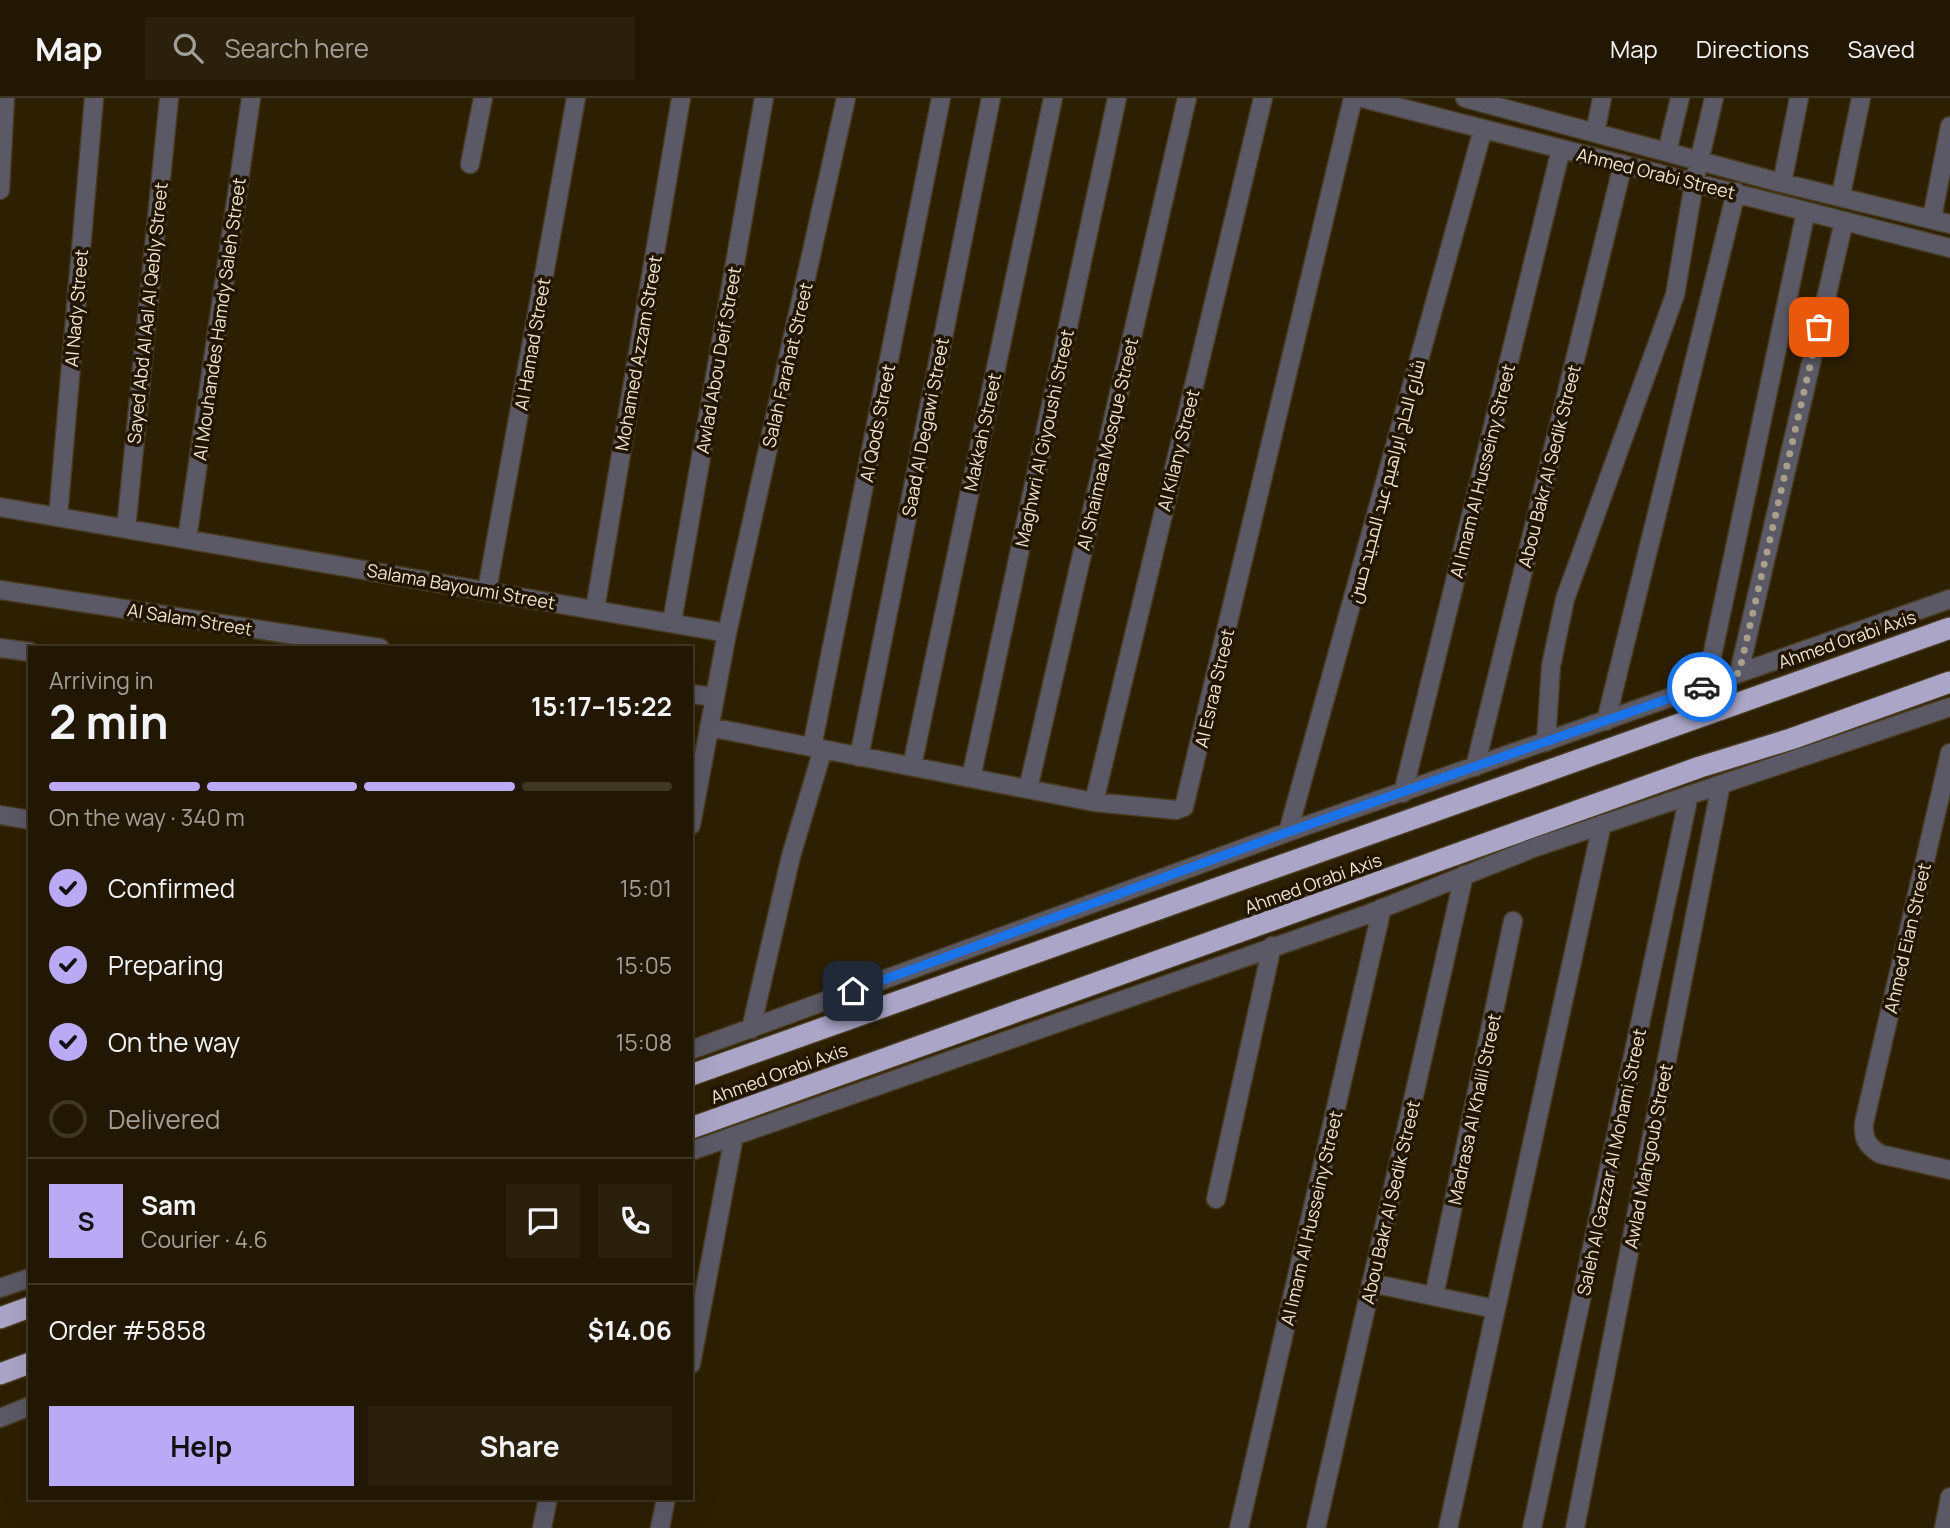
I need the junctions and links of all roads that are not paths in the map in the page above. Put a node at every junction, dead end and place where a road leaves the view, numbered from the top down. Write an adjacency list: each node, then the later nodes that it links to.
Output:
1 (5, 98): 35 (street)
2 (94, 98): 44 (street, Al Nady Street)
3 (169, 98): 45 (street, Sayed Abd Al Aal Al Qebly Street)
4 (251, 98): 46 (street, Al Mouhandes Hamdy Saleh Street)
5 (483, 98): 31 (street)
6 (576, 98): 48 (street, Al Hamad Street)
7 (681, 98): 50 (street, Mohamed Azzam Street)
8 (764, 98): 51 (street, Awlad Abou Deif Street)
9 (846, 98): 53 (street, Salah Farahat Street)
10 (941, 98): 66 (street, Al Qods Street)
11 (991, 98): 68 (street, Saad Al Degawi Street)
12 (1053, 98): 69 (street, Makkah Street)
13 (1117, 98): 71 (street, Maghwri Al Giyoushi Street)
14 (1186, 98): 73 (street, Al Shaimaa Mosque Street)
15 (1263, 98): 76 (street, Al Kilany Street)
16 (1353, 98): 76 (street, Al Esraa Street)
17 (1362, 98): 26 (street, Ahmed Orabi Street)
18 (1465, 98): 24 (street, Ahmed Orabi Street)
19 (1602, 98): 27 (street)
20 (1680, 98): 29 (street)
21 (1714, 98): 30 (street)
22 (1799, 98): 34 (street)
23 (1861, 98): 37 (street)
24 (1500, 102): 27 (street, Ahmed Orabi Street)
25 (1950, 126): 39 (street)
26 (1483, 129): 28 (street, Ahmed Orabi Street); 81 (street, شارع الحاج ابراهيم عبد المجيد حسن)
27 (1595, 132): 29 (street, Ahmed Orabi Street)
28 (1561, 149): 32 (street, Ahmed Orabi Street); 74 (street, Al Imam Al Husseiny Street)
29 (1667, 152): 30 (street, Ahmed Orabi Street)
30 (1701, 159): 33 (street); 34 (street, Ahmed Orabi Street)
31 (470, 164)
32 (1623, 164): 33 (street, Ahmed Orabi Street); 70 (street, Abou Bakr Al Sedik Street)
33 (1694, 183): 36 (street, Ahmed Orabi Street); 65 (street)
34 (1782, 183): 37 (street, Ahmed Orabi Street)
35 (0, 190)
36 (1736, 192): 38 (street, Ahmed Orabi Street); 63 (street)
37 (1841, 195): 39 (street, Ahmed Orabi Street)
38 (1806, 211): 40 (street, Ahmed Orabi Street); 59 (street)
39 (1932, 218): 41 (street, Ahmed Orabi Street)
40 (1844, 221): 42 (street, Ahmed Orabi Street); 57 (street)
41 (1950, 224)
42 (1950, 248)
43 (0, 507): 44 (street, Salama Bayoumi Street)
44 (58, 517): 45 (street, Salama Bayoumi Street)
45 (126, 529): 46 (street, Salama Bayoumi Street)
46 (187, 539): 48 (street, Salama Bayoumi Street)
47 (0, 590): 54 (street, Al Salam Street)
48 (487, 590): 50 (street, Salama Bayoumi Street)
49 (1950, 600): 57 (street)
50 (595, 609): 51 (street, Salama Bayoumi Street)
51 (672, 622): 53 (street, Salama Bayoumi Street)
52 (1950, 628): 88 (highway, Ahmed Orabi Axis)
53 (727, 633): 61 (street)
54 (367, 646)
55 (0, 648): 56 (street)
56 (28, 652)
57 (1739, 673): 59 (street)
58 (1950, 682): 89 (highway, Ahmed Orabi Axis)
59 (1706, 685): 63 (street)
60 (693, 694): 61 (street)
61 (714, 698): 64 (street)
62 (1950, 708): 72 (street)
63 (1606, 720): 65 (street)
64 (709, 727): 66 (street, Al Esraa Street); 77 (street)
65 (1546, 742): 70 (street)
66 (818, 748): 68 (street, Al Esraa Street); 86 (street, Al Qods Street)
67 (1950, 753): 92 (street, Ahmed Eian Street)
68 (859, 757): 69 (street, Al Esraa Street)
69 (912, 766): 71 (street, Al Esraa Street)
70 (1475, 767): 74 (street)
71 (971, 778): 73 (street, Al Esraa Street)
72 (1721, 784): 75 (street); 115 (street, Awlad Mahgoub Street)
73 (1028, 789): 76 (street, Al Esraa Street)
74 (1403, 793): 81 (street)
75 (1689, 795): 80 (street); 114 (street, Saleh Al Gazzar Al Mohami Street)
76 (1094, 802)
77 (693, 814)
78 (0, 816): 79 (street)
79 (28, 820)
80 (1602, 824): 82 (street); 99 (street)
81 (1288, 832): 86 (street)
82 (1464, 876): 83 (street); 95 (street, Abou Bakr Al Sedik Street)
83 (1382, 908): 85 (street); 111 (street, Al Imam Al Husseiny Street)
84 (1513, 921): 97 (street, Madrasa Al Khalil Street)
85 (1272, 946): 90 (street); 93 (street)
86 (751, 1029): 87 (street)
87 (693, 1049)
88 (693, 1073)
89 (693, 1127)
90 (733, 1136): 91 (street); 101 (street)
91 (693, 1149)
92 (1949, 1164)
93 (1216, 1199)
94 (28, 1279): 96 (street)
95 (1371, 1283): 97 (street); 112 (street, Abou Bakr Al Sedik Street)
96 (0, 1288)
97 (1434, 1296): 99 (street)
98 (28, 1308): 100 (highway)
99 (1495, 1309): 113 (street)
100 (0, 1318)
101 (693, 1353)
102 (28, 1364): 103 (highway)
103 (0, 1374)
104 (28, 1407): 105 (street)
105 (0, 1418)
106 (1950, 1497): 116 (street)
107 (548, 1500): 109 (street)
108 (666, 1500): 110 (street)
109 (542, 1528)
110 (660, 1528)
111 (1239, 1528)
112 (1316, 1528)
113 (1448, 1528)
114 (1532, 1528)
115 (1575, 1528)
116 (1944, 1528)

